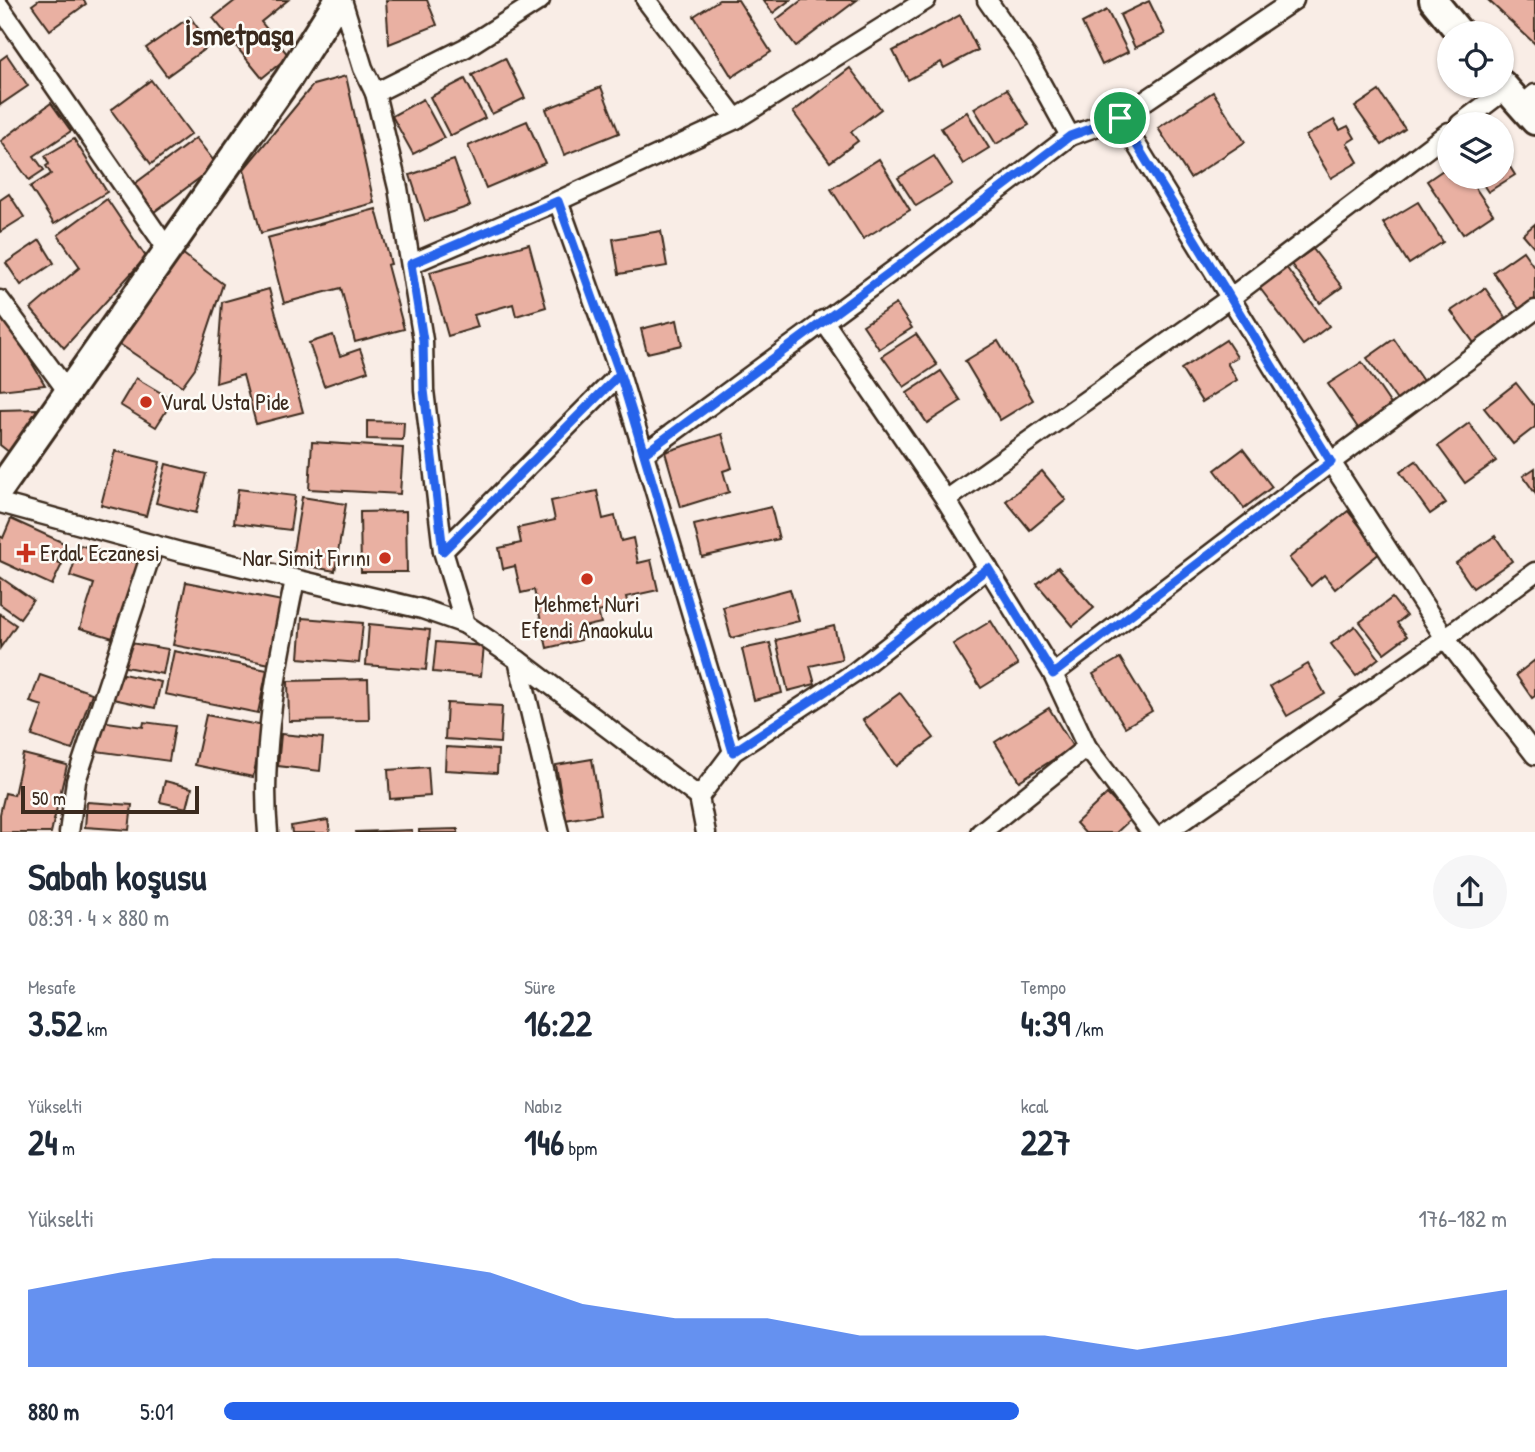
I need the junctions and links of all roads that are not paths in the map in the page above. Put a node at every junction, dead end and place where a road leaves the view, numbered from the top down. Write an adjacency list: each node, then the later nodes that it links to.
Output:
1 (340, 0): 10 (street); 18 (street)
2 (540, 0): 10 (street)
3 (646, 0): 14 (street)
4 (926, 0): 14 (street)
5 (987, 0): 15 (street)
6 (1294, 0): 13 (street)
7 (1433, 0): 9 (street)
8 (0, 7): 18 (street)
9 (1450, 21)
10 (375, 93): 19 (street)
11 (1520, 98): 12 (street)
12 (1488, 112)
13 (1120, 118): 15 (street); 20 (street)
14 (736, 119): 17 (street)
15 (1070, 136): 23 (street)
16 (1437, 141): 20 (street)
17 (558, 201): 19 (street); 24 (street)
18 (167, 250): 25 (street)
19 (411, 264): 32 (street)
20 (1230, 298): 27 (street); 29 (street)
21 (0, 300): 25 (street)
22 (1535, 310): 27 (street)
23 (823, 320): 26 (street); 29 (street)
24 (620, 374): 26 (street); 32 (street)
25 (68, 392): 28 (street)
26 (645, 453): 41 (street)
27 (1331, 462): 37 (street); 39 (street)
28 (0, 489)
29 (946, 500): 33 (street)
30 (0, 503): 31 (street)
31 (154, 545): 35 (street); 44 (street)
32 (443, 551): 36 (street)
33 (988, 568): 39 (street); 41 (street)
34 (1535, 572): 37 (street)
35 (295, 580): 36 (street); 45 (street)
36 (465, 624): 38 (street)
37 (1445, 638): 42 (street); 50 (street)
38 (518, 660): 43 (street); 46 (street)
39 (1053, 674): 40 (street)
40 (1087, 747): 48 (street); 49 (street)
41 (733, 752): 43 (street)
42 (1535, 755)
43 (699, 797): 47 (street)
44 (69, 832)
45 (268, 832)
46 (559, 832)
47 (706, 832)
48 (981, 832)
49 (1152, 832)
50 (1165, 832)

